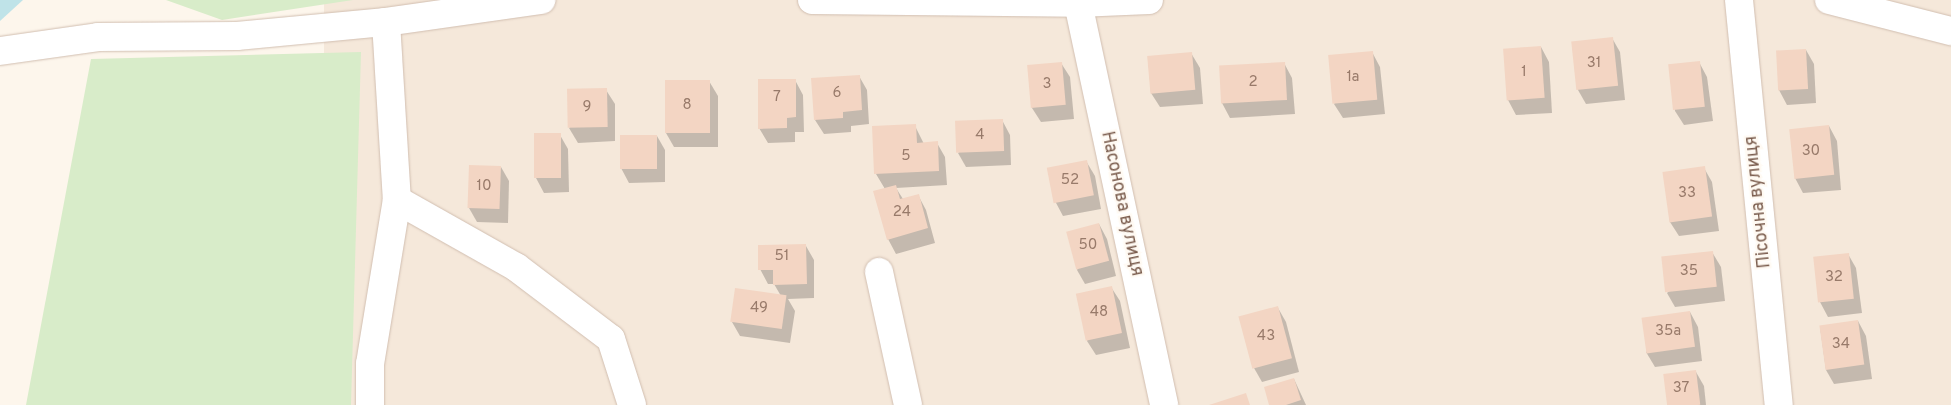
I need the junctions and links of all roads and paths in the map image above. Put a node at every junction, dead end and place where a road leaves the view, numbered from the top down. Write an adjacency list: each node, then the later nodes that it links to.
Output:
1 (541, 0): 8 (street)
2 (812, 0): 6 (street)
3 (1148, 0): 7 (street)
4 (1739, 0): 17 (street, Пісочна вулиця)
5 (1829, 0): 9 (street)
6 (1028, 1): 7 (street)
7 (1078, 3): 16 (street, Насонова вулиця)
8 (386, 22): 10 (street); 11 (street)
9 (1951, 31)
10 (0, 51)
11 (397, 200): 13 (street); 14 (street)
12 (879, 272): 15 (street)
13 (370, 405)
14 (632, 405)
15 (908, 405)
16 (1164, 405)
17 (1779, 405)

